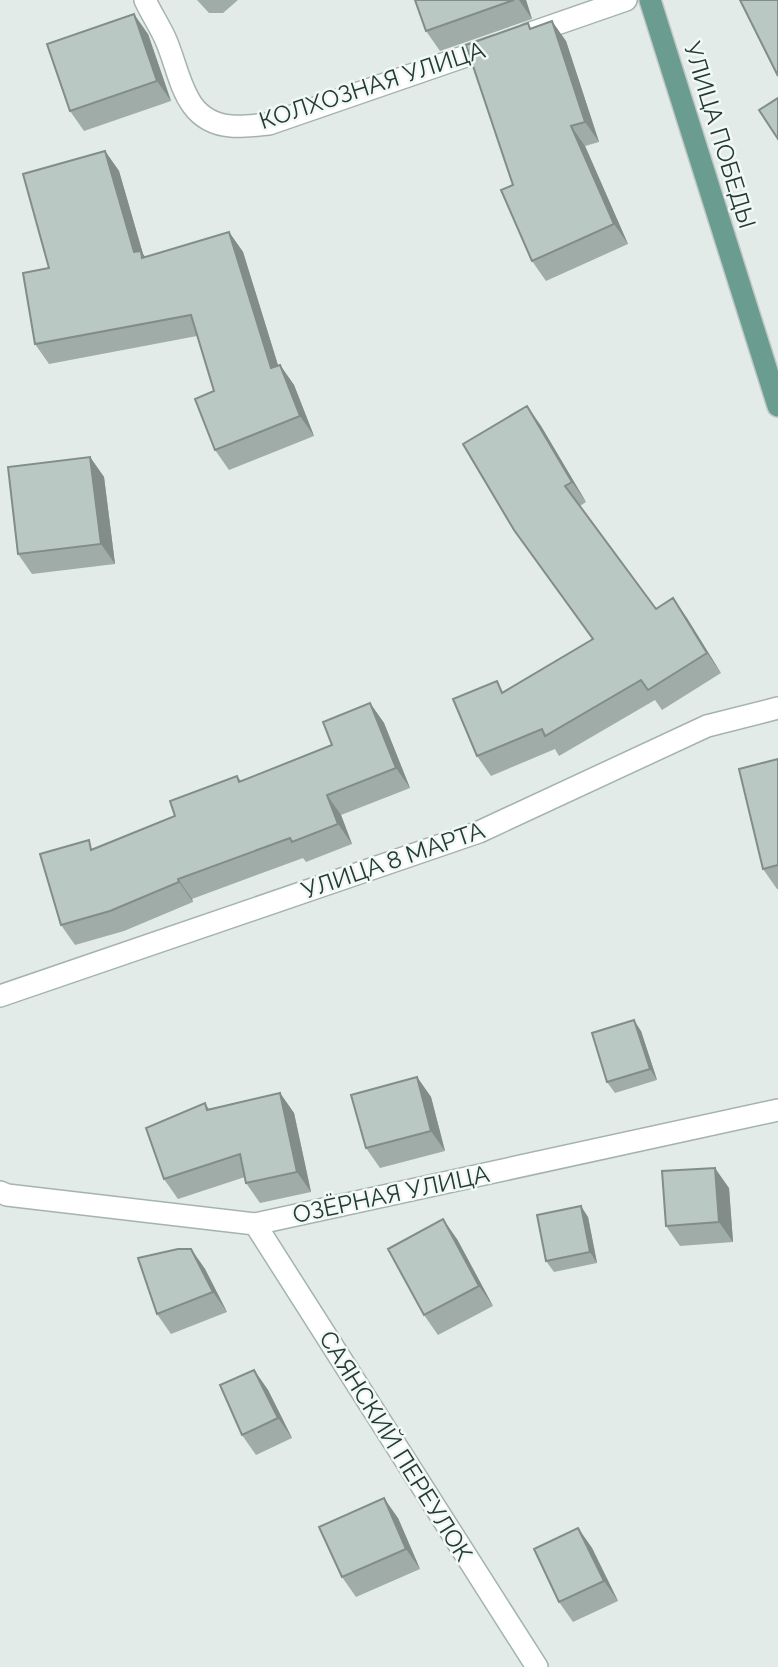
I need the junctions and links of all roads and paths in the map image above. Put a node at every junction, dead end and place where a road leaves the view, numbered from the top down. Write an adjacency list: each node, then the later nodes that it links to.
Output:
1 (145, 0): 2 (street, КОЛХОЗНАЯ УЛИЦА)
2 (626, 0)
3 (650, 0): 4 (main road, УЛИЦА ПОБЕДЫ)
4 (778, 406)
5 (778, 708): 6 (street, УЛИЦА 8 МАРТА)
6 (0, 996)
7 (778, 1110): 9 (street, ОЗЁРНАЯ УЛИЦА)
8 (0, 1192): 9 (street, ОЗЁРНАЯ УЛИЦА)
9 (255, 1224): 10 (street, САЯНСКИЙ ПЕРЕУЛОК)
10 (537, 1667)

